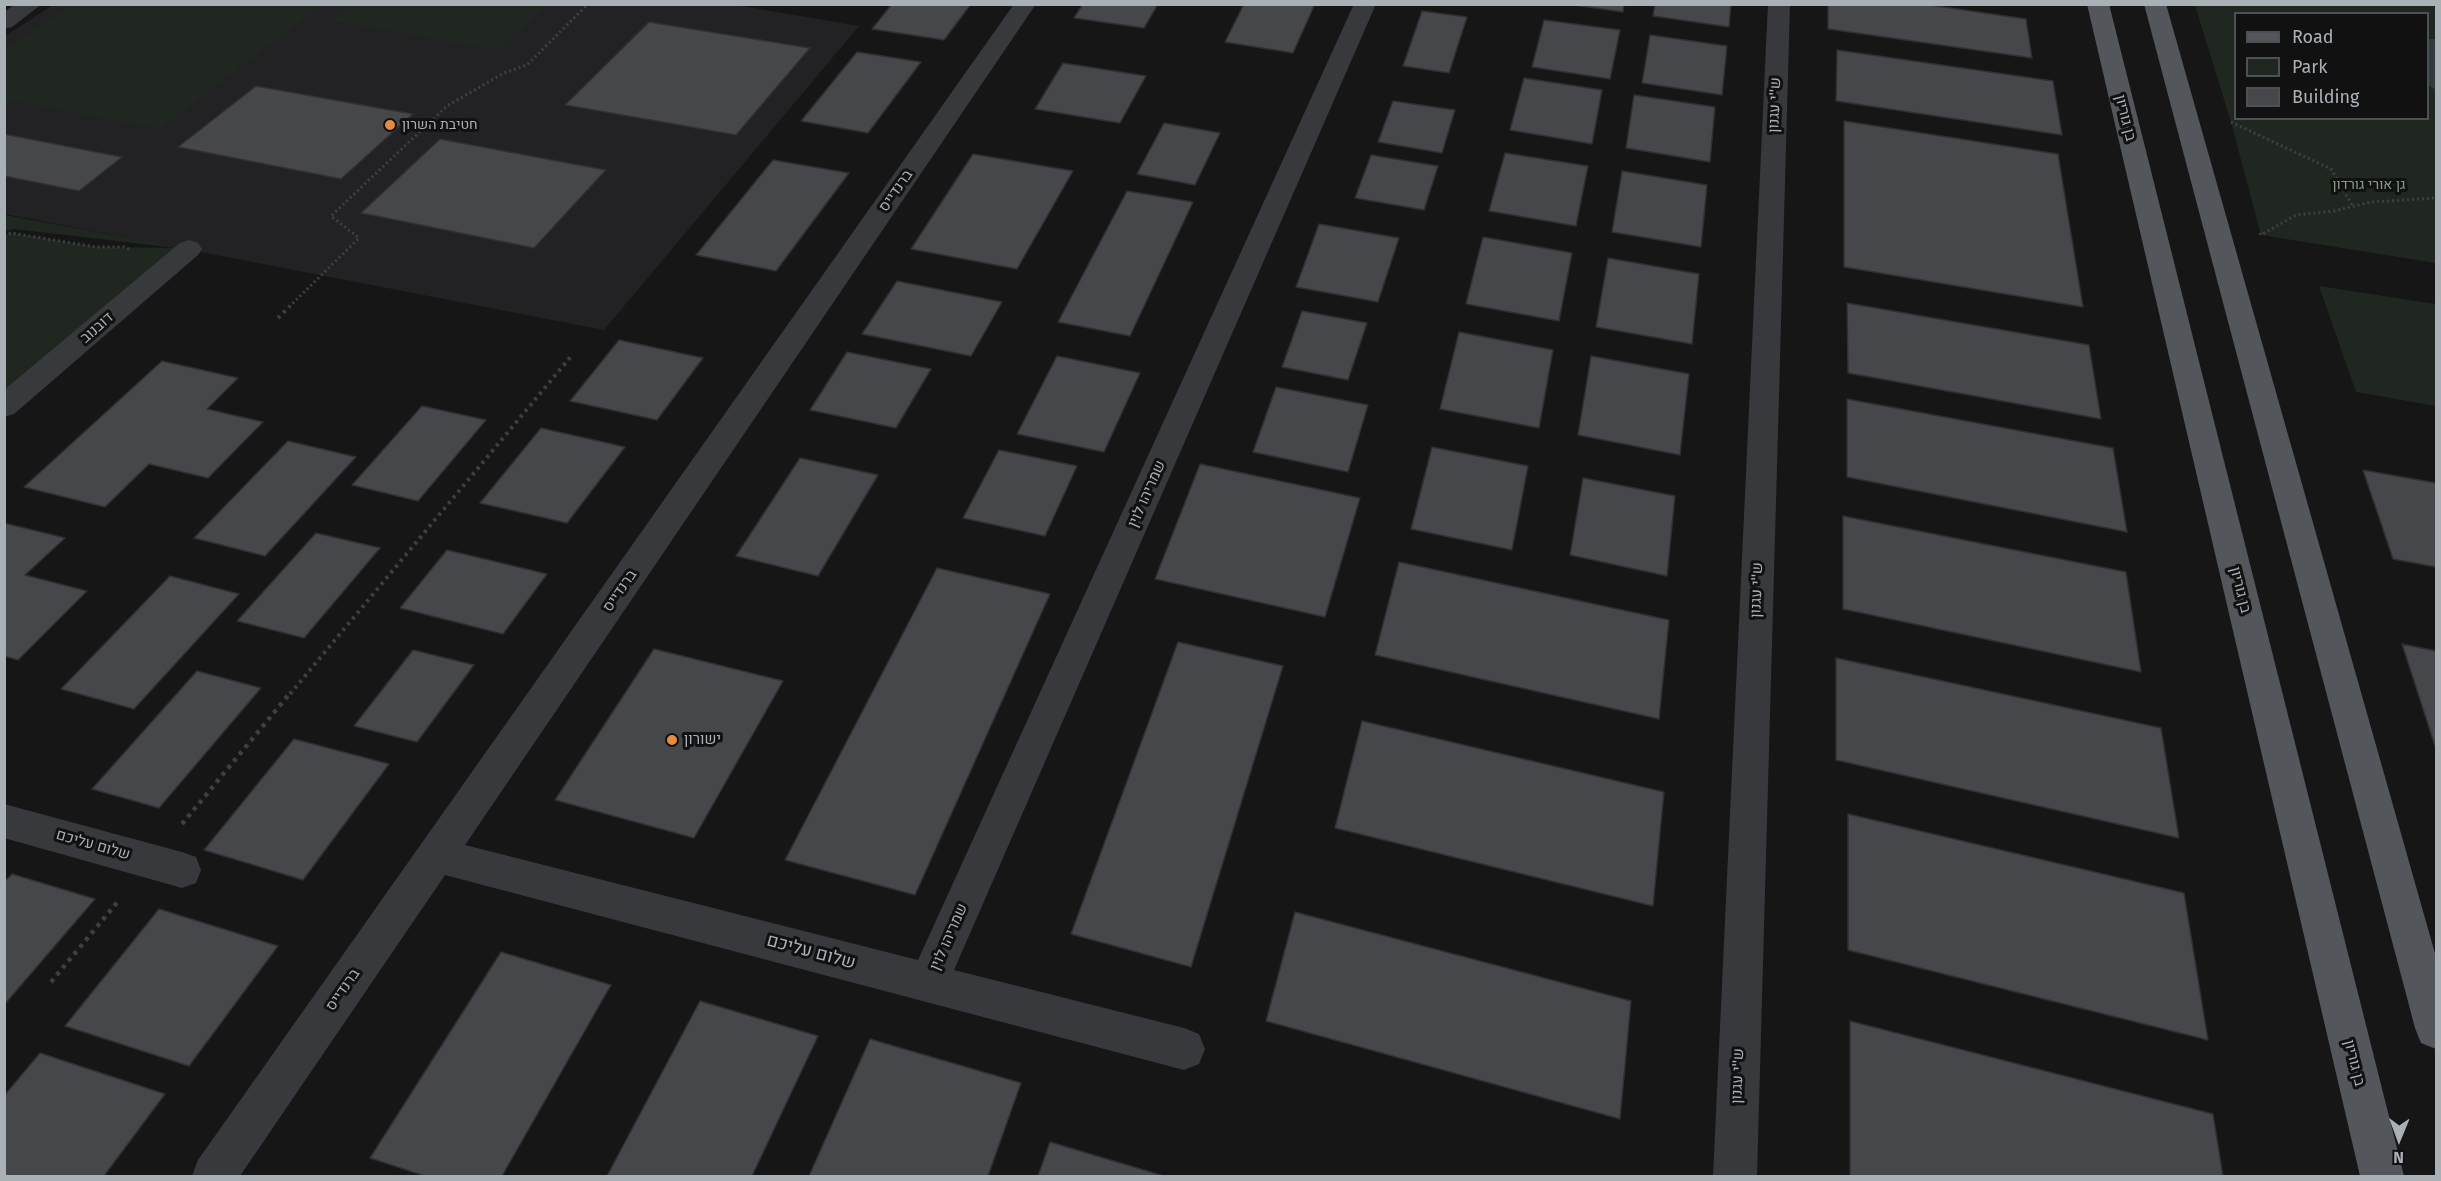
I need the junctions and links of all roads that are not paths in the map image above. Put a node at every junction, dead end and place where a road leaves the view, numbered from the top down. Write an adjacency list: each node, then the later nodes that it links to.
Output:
1 (31, 4): 7 (street)
2 (1025, 4): 11 (street, ברנדייס)
3 (1365, 4): 13 (street, שמריהו לוין)
4 (1779, 4): 17 (street, ש''י עגנון)
5 (2098, 4): 18 (main road, בן גוריון)
6 (2155, 4): 14 (main road)
7 (4, 22)
8 (189, 249): 9 (street, דובנוב)
9 (4, 407)
10 (4, 820): 12 (street, שלום עליכם)
11 (437, 855): 13 (street, שלום עליכם); 16 (street, ברנדייס)
12 (167, 866)
13 (928, 982): 15 (street, שלום עליכם)
14 (2436, 1028)
15 (1184, 1049)
16 (214, 1176)
17 (1735, 1176)
18 (2382, 1176)

